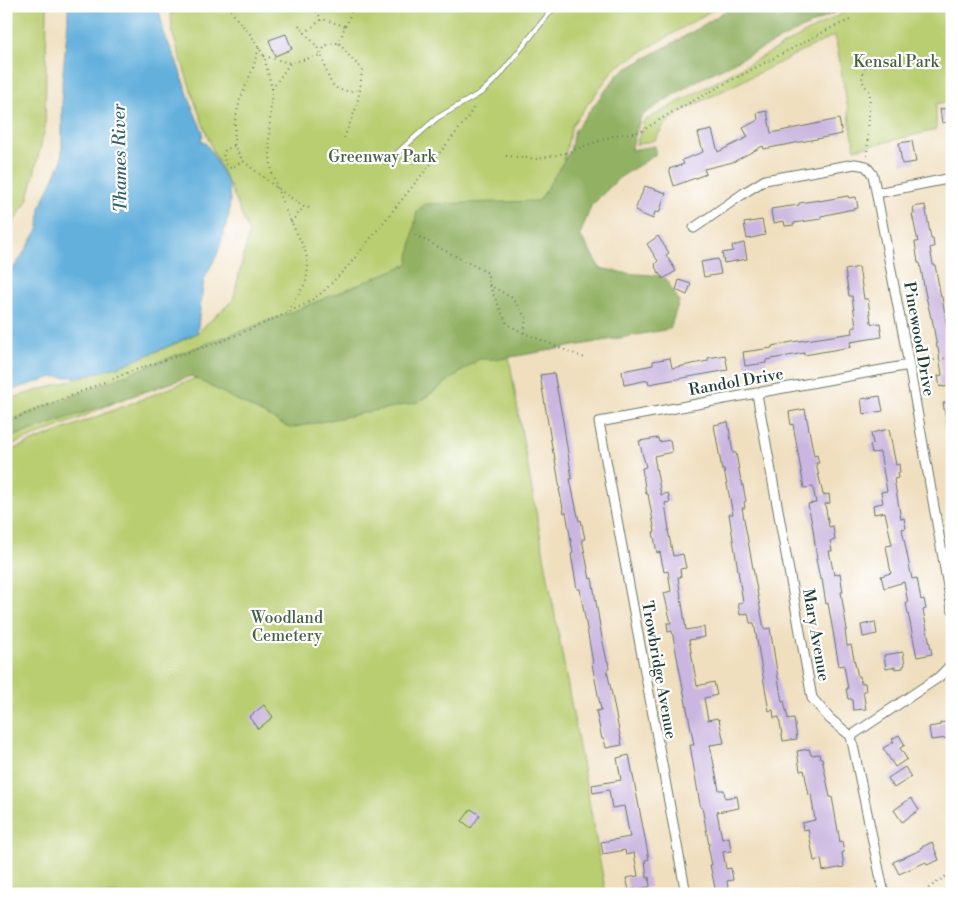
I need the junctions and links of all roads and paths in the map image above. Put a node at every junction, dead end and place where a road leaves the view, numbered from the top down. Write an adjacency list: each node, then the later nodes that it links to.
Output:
1 (228, 6): 11 (path)
2 (353, 6): 8 (path)
3 (555, 6): 18 (lane)
4 (316, 11): 5 (path)
5 (322, 19): 8 (path); 9 (path)
6 (850, 20): 21 (path)
7 (298, 25): 9 (path)
8 (345, 26): 10 (path)
9 (305, 33): 12 (path)
10 (339, 43): 12 (path); 17 (path)
11 (259, 48): 13 (path); 20 (path)
12 (321, 55): 14 (path); 17 (path)
13 (264, 56): 14 (path); 16 (path)
14 (290, 63): 16 (path)
15 (874, 64): 24 (path)
16 (272, 89): 26 (path)
17 (360, 90): 19 (path)
18 (482, 92): 23 (lane); 34 (path)
19 (344, 138)
20 (234, 146): 22 (path); 22 (path)
21 (506, 156)
22 (243, 161): 26 (path)
23 (388, 162)
24 (866, 166): 27 (street, Pinewood Drive); 31 (street)
25 (952, 178): 27 (street)
26 (277, 188): 28 (path); 30 (path)
27 (877, 193): 38 (street, Pinewood Drive)
28 (304, 207): 29 (path); 30 (path)
29 (310, 208)
30 (291, 222): 34 (path)
31 (694, 228)
32 (415, 236): 33 (path)
33 (489, 285): 35 (path); 35 (path)
34 (287, 313): 40 (path)
35 (524, 333): 36 (path)
36 (587, 358)
37 (952, 358): 38 (path)
38 (909, 365): 39 (street, Randol Drive); 42 (street, Pinewood Drive)
39 (757, 394): 41 (street, Randol Drive); 44 (street, Mary Avenue)
40 (6, 422)
41 (604, 452): 46 (street, Trowbridge Avenue)
42 (952, 609)
43 (952, 664): 44 (street)
44 (851, 736): 47 (street)
45 (952, 872): 48 (path)
46 (686, 894)
47 (884, 894)
48 (920, 894)

